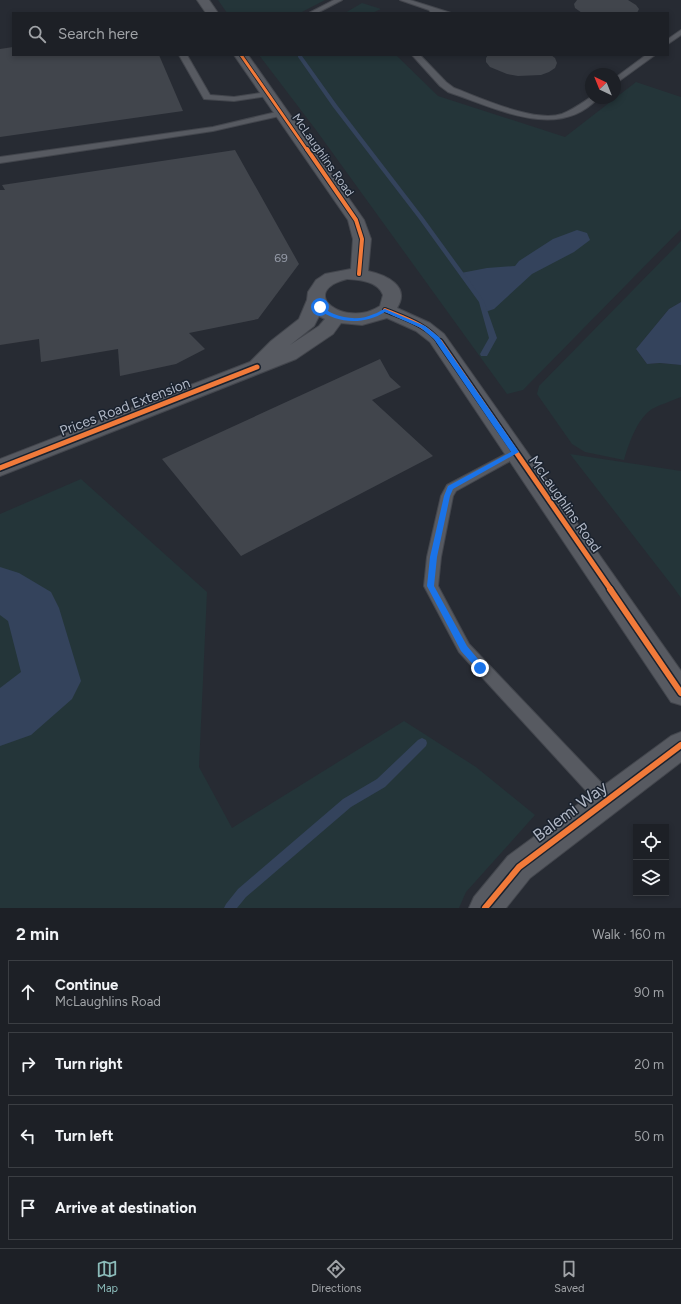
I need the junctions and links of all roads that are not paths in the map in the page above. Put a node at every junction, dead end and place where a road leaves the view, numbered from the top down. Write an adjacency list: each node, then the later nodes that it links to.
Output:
1 (203, 0): 5 (street)
2 (339, 0): 6 (lane)
3 (403, 0): 4 (lane)
4 (420, 5): 7 (lane); 8 (lane)
5 (211, 12)
6 (314, 12)
7 (434, 12)
8 (444, 12)
9 (681, 32): 10 (lane)
10 (669, 41)
11 (183, 56): 16 (lane)
12 (242, 56): 16 (street, McLaughlins Road)
13 (417, 56): 17 (lane)
14 (650, 56): 15 (lane)
15 (621, 78)
16 (268, 94): 18 (street, McLaughlins Road)
17 (586, 104)
18 (281, 113): 19 (lane); 20 (street, McLaughlins Road)
19 (0, 160)
20 (359, 274): 21 (street); 22 (street)
21 (316, 301): 23 (street); 24 (street, Prices Road Extension)
22 (385, 310): 23 (street); 25 (street, McLaughlins Road)
23 (336, 317): 24 (street, Prices Road Extension)
24 (257, 367): 26 (street, Prices Road Extension)
25 (515, 452): 27 (street, McLaughlins Road); 29 (lane)
26 (0, 468)
27 (681, 693)
28 (681, 746): 29 (street, Balemi Way)
29 (607, 801): 30 (street, Balemi Way)
30 (484, 908)

